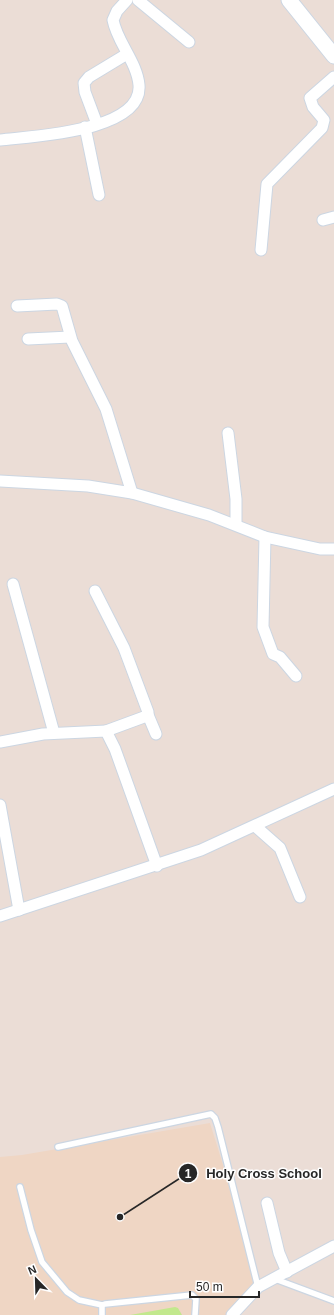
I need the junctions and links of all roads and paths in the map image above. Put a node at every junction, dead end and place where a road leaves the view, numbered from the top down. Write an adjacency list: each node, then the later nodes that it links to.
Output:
1 (128, 0): 5 (street)
2 (138, 0): 4 (street)
3 (289, 0): 6 (main road)
4 (189, 42)
5 (127, 54): 8 (street); 8 (street)
6 (334, 56)
7 (334, 77): 14 (street)
8 (97, 124): 9 (street)
9 (85, 127): 10 (street); 11 (street)
10 (0, 140)
11 (99, 195)
12 (334, 216): 13 (street)
13 (323, 220)
14 (261, 250)
15 (17, 306): 16 (street)
16 (70, 337): 17 (street); 20 (street)
17 (28, 339)
18 (228, 433): 21 (street)
19 (0, 481): 20 (street)
20 (132, 493): 21 (street)
21 (236, 524): 22 (street)
22 (265, 536): 23 (street); 26 (street)
23 (334, 549)
24 (13, 584): 29 (street)
25 (95, 591): 27 (street)
26 (296, 676)
27 (148, 715): 28 (street); 30 (street)
28 (106, 731): 29 (street); 35 (street)
29 (54, 733): 31 (street)
30 (156, 734)
31 (0, 742)
32 (334, 789): 34 (street)
33 (0, 805): 37 (street)
34 (255, 826): 35 (street); 36 (street)
35 (157, 866): 37 (street)
36 (300, 897)
37 (19, 910): 38 (street)
38 (0, 916)
39 (58, 1147): 45 (lane)
40 (20, 1186): 47 (lane)
41 (267, 1203): 43 (street)
42 (334, 1246): 43 (street)
43 (287, 1272): 44 (street)
44 (275, 1279): 45 (street); 46 (lane)
45 (258, 1287): 50 (street)
46 (334, 1302)
47 (102, 1305): 48 (lane); 49 (lane)
48 (102, 1315)
49 (195, 1315)
50 (232, 1315)

